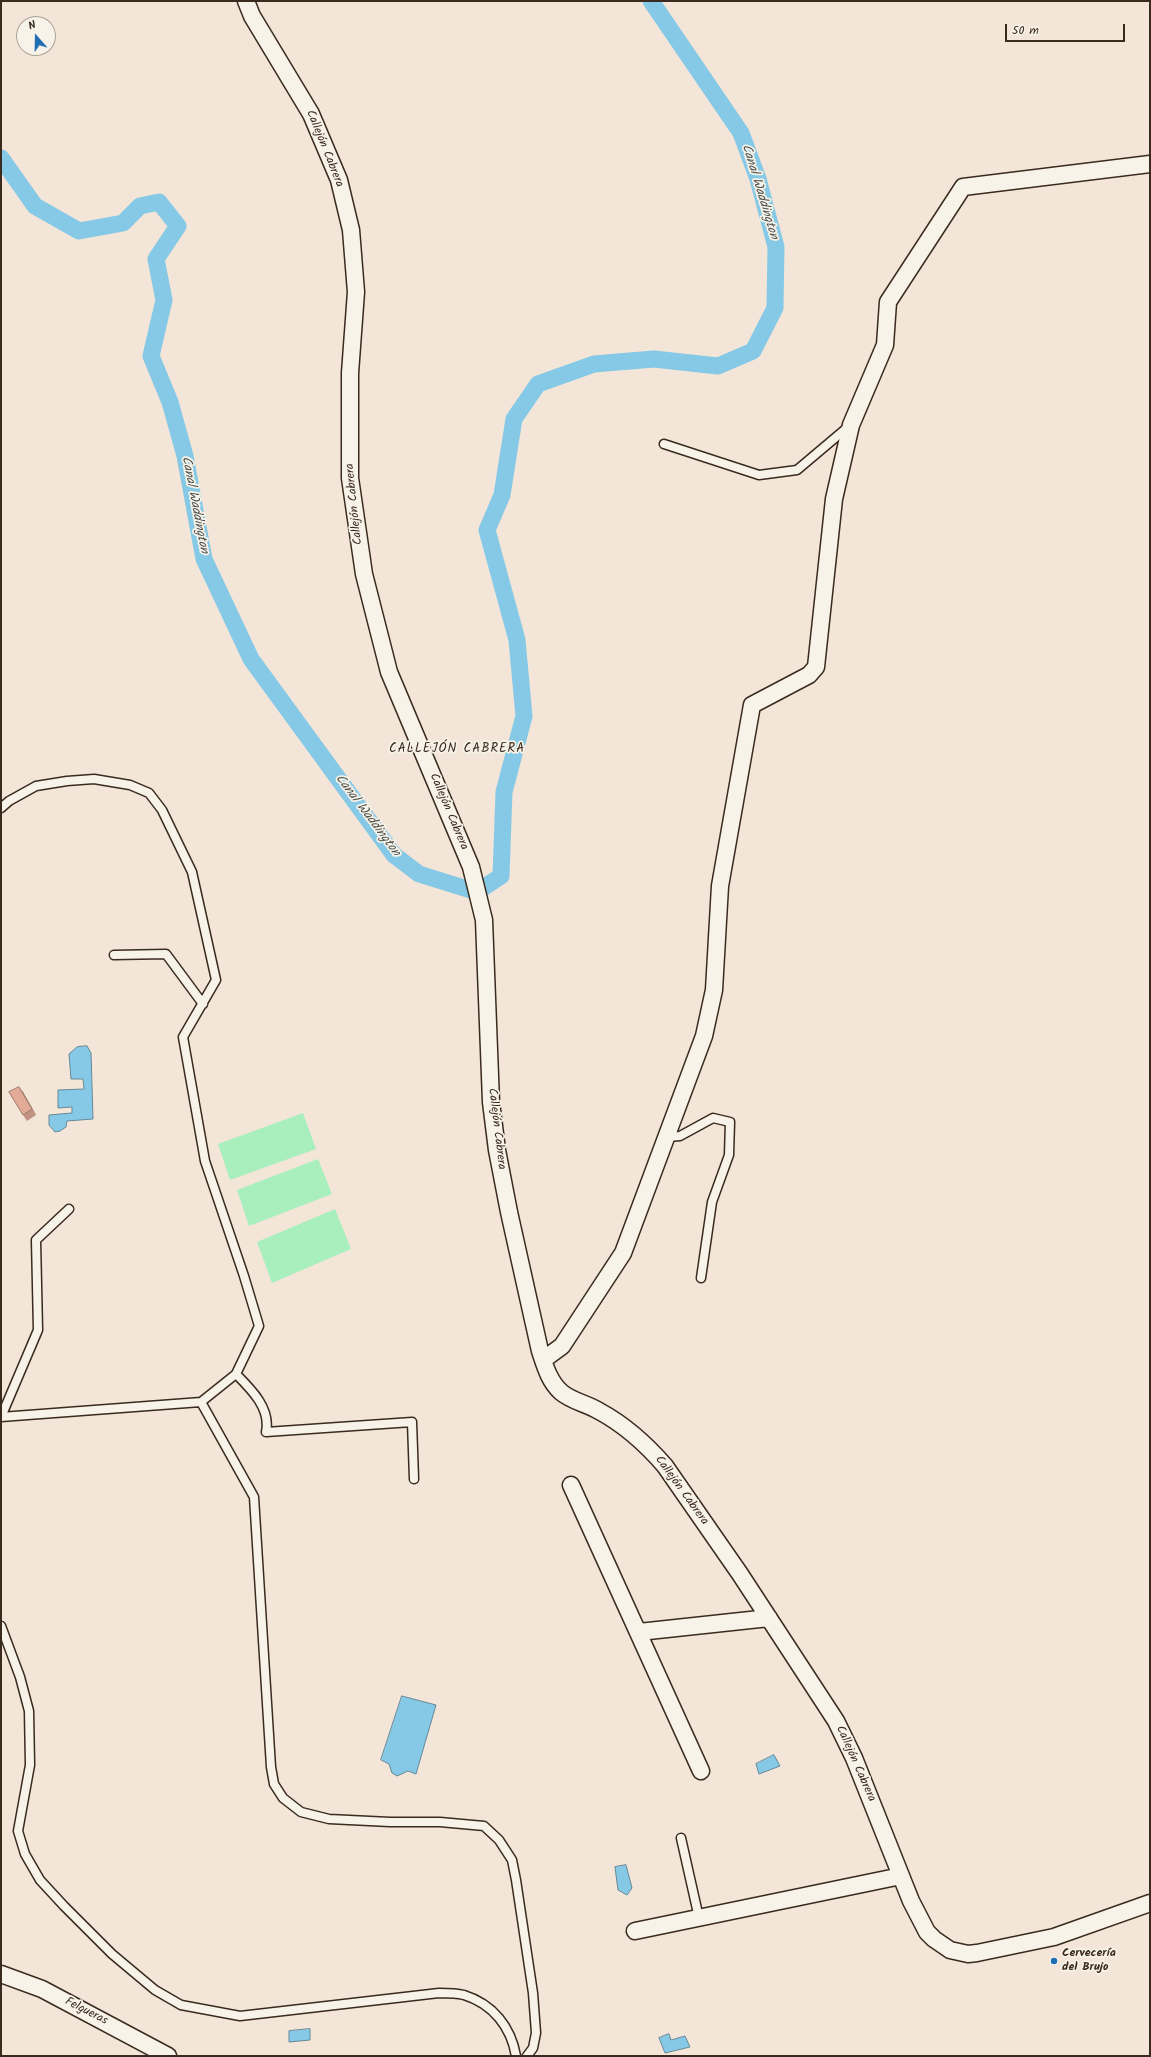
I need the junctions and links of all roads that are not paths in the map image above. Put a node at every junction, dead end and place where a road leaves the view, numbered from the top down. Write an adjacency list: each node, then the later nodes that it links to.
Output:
1 (246, 1): 11 (street, Callejón Cabrera)
2 (1150, 164): 3 (street)
3 (850, 425): 4 (lane); 8 (street)
4 (664, 444)
5 (1, 808): 7 (lane)
6 (114, 955): 7 (lane)
7 (203, 1004): 12 (lane)
8 (667, 1136): 10 (lane); 11 (street)
9 (69, 1209): 14 (lane)
10 (701, 1278)
11 (544, 1360): 17 (street, Callejón Cabrera)
12 (236, 1374): 13 (lane); 15 (lane)
13 (201, 1402): 14 (lane); 29 (lane)
14 (1, 1417)
15 (414, 1479)
16 (571, 1485): 19 (street)
17 (769, 1618): 19 (street); 22 (street, Callejón Cabrera)
18 (1, 1626): 28 (lane)
19 (640, 1632): 20 (street)
20 (701, 1771)
21 (681, 1838): 24 (lane)
22 (901, 1876): 23 (street, Callejón Cabrera); 24 (street)
23 (1150, 1903)
24 (700, 1918): 25 (street)
25 (635, 1931)
26 (1, 1974): 27 (street, Felgueras)
27 (168, 2056)
28 (516, 2056)
29 (526, 2056)

